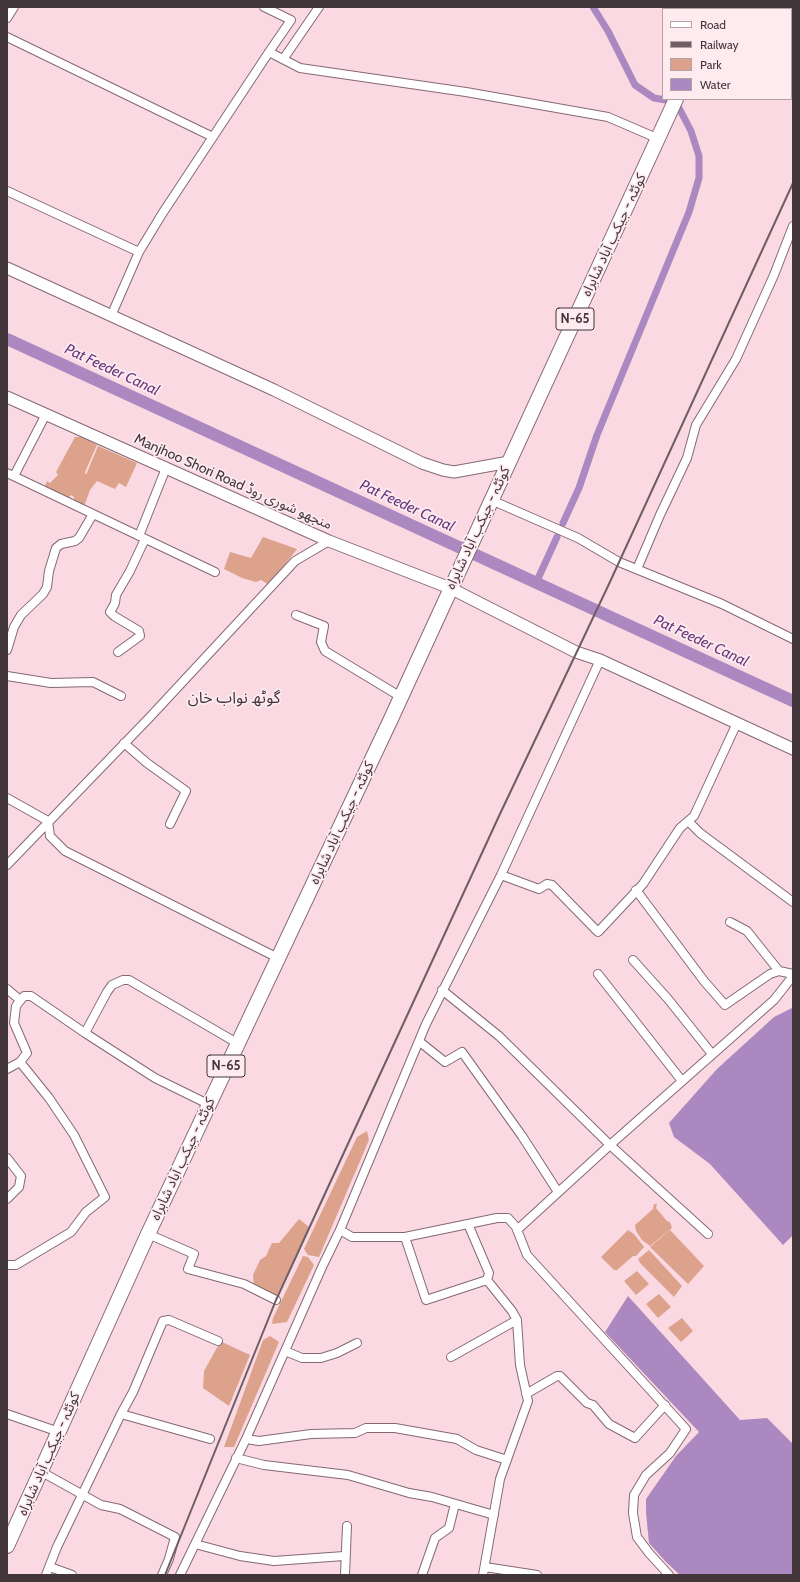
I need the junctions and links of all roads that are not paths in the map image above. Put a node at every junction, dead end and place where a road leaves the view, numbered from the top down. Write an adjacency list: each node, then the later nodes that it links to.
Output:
1 (14, 7): 4 (street)
2 (264, 7): 6 (street)
3 (318, 7): 7 (street)
4 (7, 18)
5 (7, 37): 9 (street)
6 (269, 52): 7 (street); 9 (street)
7 (284, 58): 10 (street)
8 (674, 103): 10 (highway, کوئٹہ - جیکب آباد شاہراہ / N-65)
9 (213, 137): 13 (street)
10 (659, 139): 18 (highway, کوئٹہ - جیکب آباد شاہراہ / N-65)
11 (7, 191): 13 (street)
12 (793, 226): 25 (street)
13 (139, 252): 15 (street)
14 (7, 268): 15 (street)
15 (111, 316): 18 (street)
16 (7, 397): 17 (street, Manjhoo Shori Road منجھو شوری روڈ)
17 (46, 414): 19 (street, Manjhoo Shori Road منجھو شوری روڈ); 20 (street)
18 (509, 462): 21 (highway, کوئٹہ - جیکب آباد شاہراہ / N-65)
19 (166, 468): 23 (street); 24 (street, Manjhoo Shori Road منجھو شوری روڈ)
20 (10, 475): 22 (street)
21 (491, 500): 25 (street); 27 (highway, کوئٹہ - جیکب آباد شاہراہ / N-65)
22 (93, 514): 23 (street); 30 (street)
23 (142, 537): 26 (street); 31 (street)
24 (329, 541): 27 (street, Manjhoo Shori Road منجھو شوری روڈ); 37 (street)
25 (637, 569): 29 (street)
26 (215, 572)
27 (450, 588): 32 (street, Manjhoo Shori Road منجھو شوری روڈ); 35 (highway, کوئٹہ - جیکب آباد شاہراہ / N-65)
28 (296, 615): 35 (street)
29 (793, 639)
30 (7, 650)
31 (118, 652)
32 (600, 660): 36 (street, Manjhoo Shori Road منجھو شوری روڈ); 44 (street)
33 (7, 676): 34 (street)
34 (121, 696)
35 (401, 697): 48 (highway, کوئٹہ - جیکب آباد شاہراہ / N-65)
36 (737, 723): 38 (street, Manjhoo Shori Road منجھو شوری روڈ); 41 (street)
37 (124, 743): 40 (street); 42 (street)
38 (793, 749)
39 (7, 798): 40 (street)
40 (48, 821): 43 (street); 48 (street)
41 (688, 821): 45 (street); 46 (street)
42 (170, 824)
43 (7, 865)
44 (501, 874): 45 (street); 54 (street)
45 (636, 890): 50 (street)
46 (793, 902)
47 (730, 922): 50 (street)
48 (278, 958): 58 (highway, کوئٹہ - جیکب آباد شاہراہ / N-65)
49 (633, 960): 59 (street)
50 (779, 970): 52 (street)
51 (598, 974): 62 (street)
52 (793, 975): 59 (street)
53 (7, 989): 55 (street)
54 (442, 990): 57 (street); 64 (street)
55 (20, 1000): 56 (street); 60 (street)
56 (85, 1034): 58 (street); 63 (street)
57 (420, 1042): 66 (street); 69 (street)
58 (238, 1043): 63 (highway, کوئٹہ - جیکب آباد شاہراہ / N-65)
59 (712, 1054): 62 (street)
60 (20, 1062): 61 (street); 74 (street)
61 (7, 1069)
62 (682, 1081): 64 (street)
63 (208, 1104): 71 (highway, کوئٹہ - جیکب آباد شاہراہ / N-65)
64 (610, 1145): 66 (street); 72 (street)
65 (7, 1158): 67 (street)
66 (558, 1192): 70 (street)
67 (7, 1199)
68 (468, 1224): 70 (street); 73 (street); 75 (street)
69 (340, 1230): 73 (street); 80 (street)
70 (517, 1230): 83 (street)
71 (148, 1234): 76 (street); 86 (highway, کوئٹہ - جیکب آباد شاہراہ / N-65)
72 (708, 1234)
73 (405, 1237): 75 (street)
74 (7, 1265)
75 (487, 1280): 77 (street)
76 (276, 1300)
77 (517, 1320): 81 (street); 82 (street)
78 (218, 1341): 85 (street)
79 (357, 1342): 80 (street)
80 (285, 1351): 88 (street)
81 (451, 1357)
82 (526, 1394): 83 (street); 90 (street)
83 (665, 1405): 107 (street)
84 (7, 1414): 86 (street)
85 (121, 1414): 87 (street); 92 (street)
86 (59, 1432): 91 (highway, کوئٹہ - جیکب آباد شاہراہ / N-65)
87 (210, 1439)
88 (246, 1439): 89 (street); 90 (street)
89 (236, 1458): 93 (street); 96 (street)
90 (507, 1460): 94 (street)
91 (40, 1471): 92 (street); 97 (highway, کوئٹہ - جیکب آباد شاہراہ / N-65)
92 (83, 1494): 99 (street); 102 (street)
93 (455, 1504): 94 (street); 105 (street)
94 (494, 1514): 100 (street)
95 (347, 1526): 98 (street)
96 (195, 1544): 98 (street); 103 (street)
97 (7, 1546)
98 (344, 1556): 104 (street)
99 (48, 1571): 101 (street)
100 (484, 1571): 106 (street)
101 (72, 1575)
102 (162, 1575)
103 (180, 1575)
104 (345, 1575)
105 (422, 1575)
106 (537, 1575)
107 (669, 1575)

